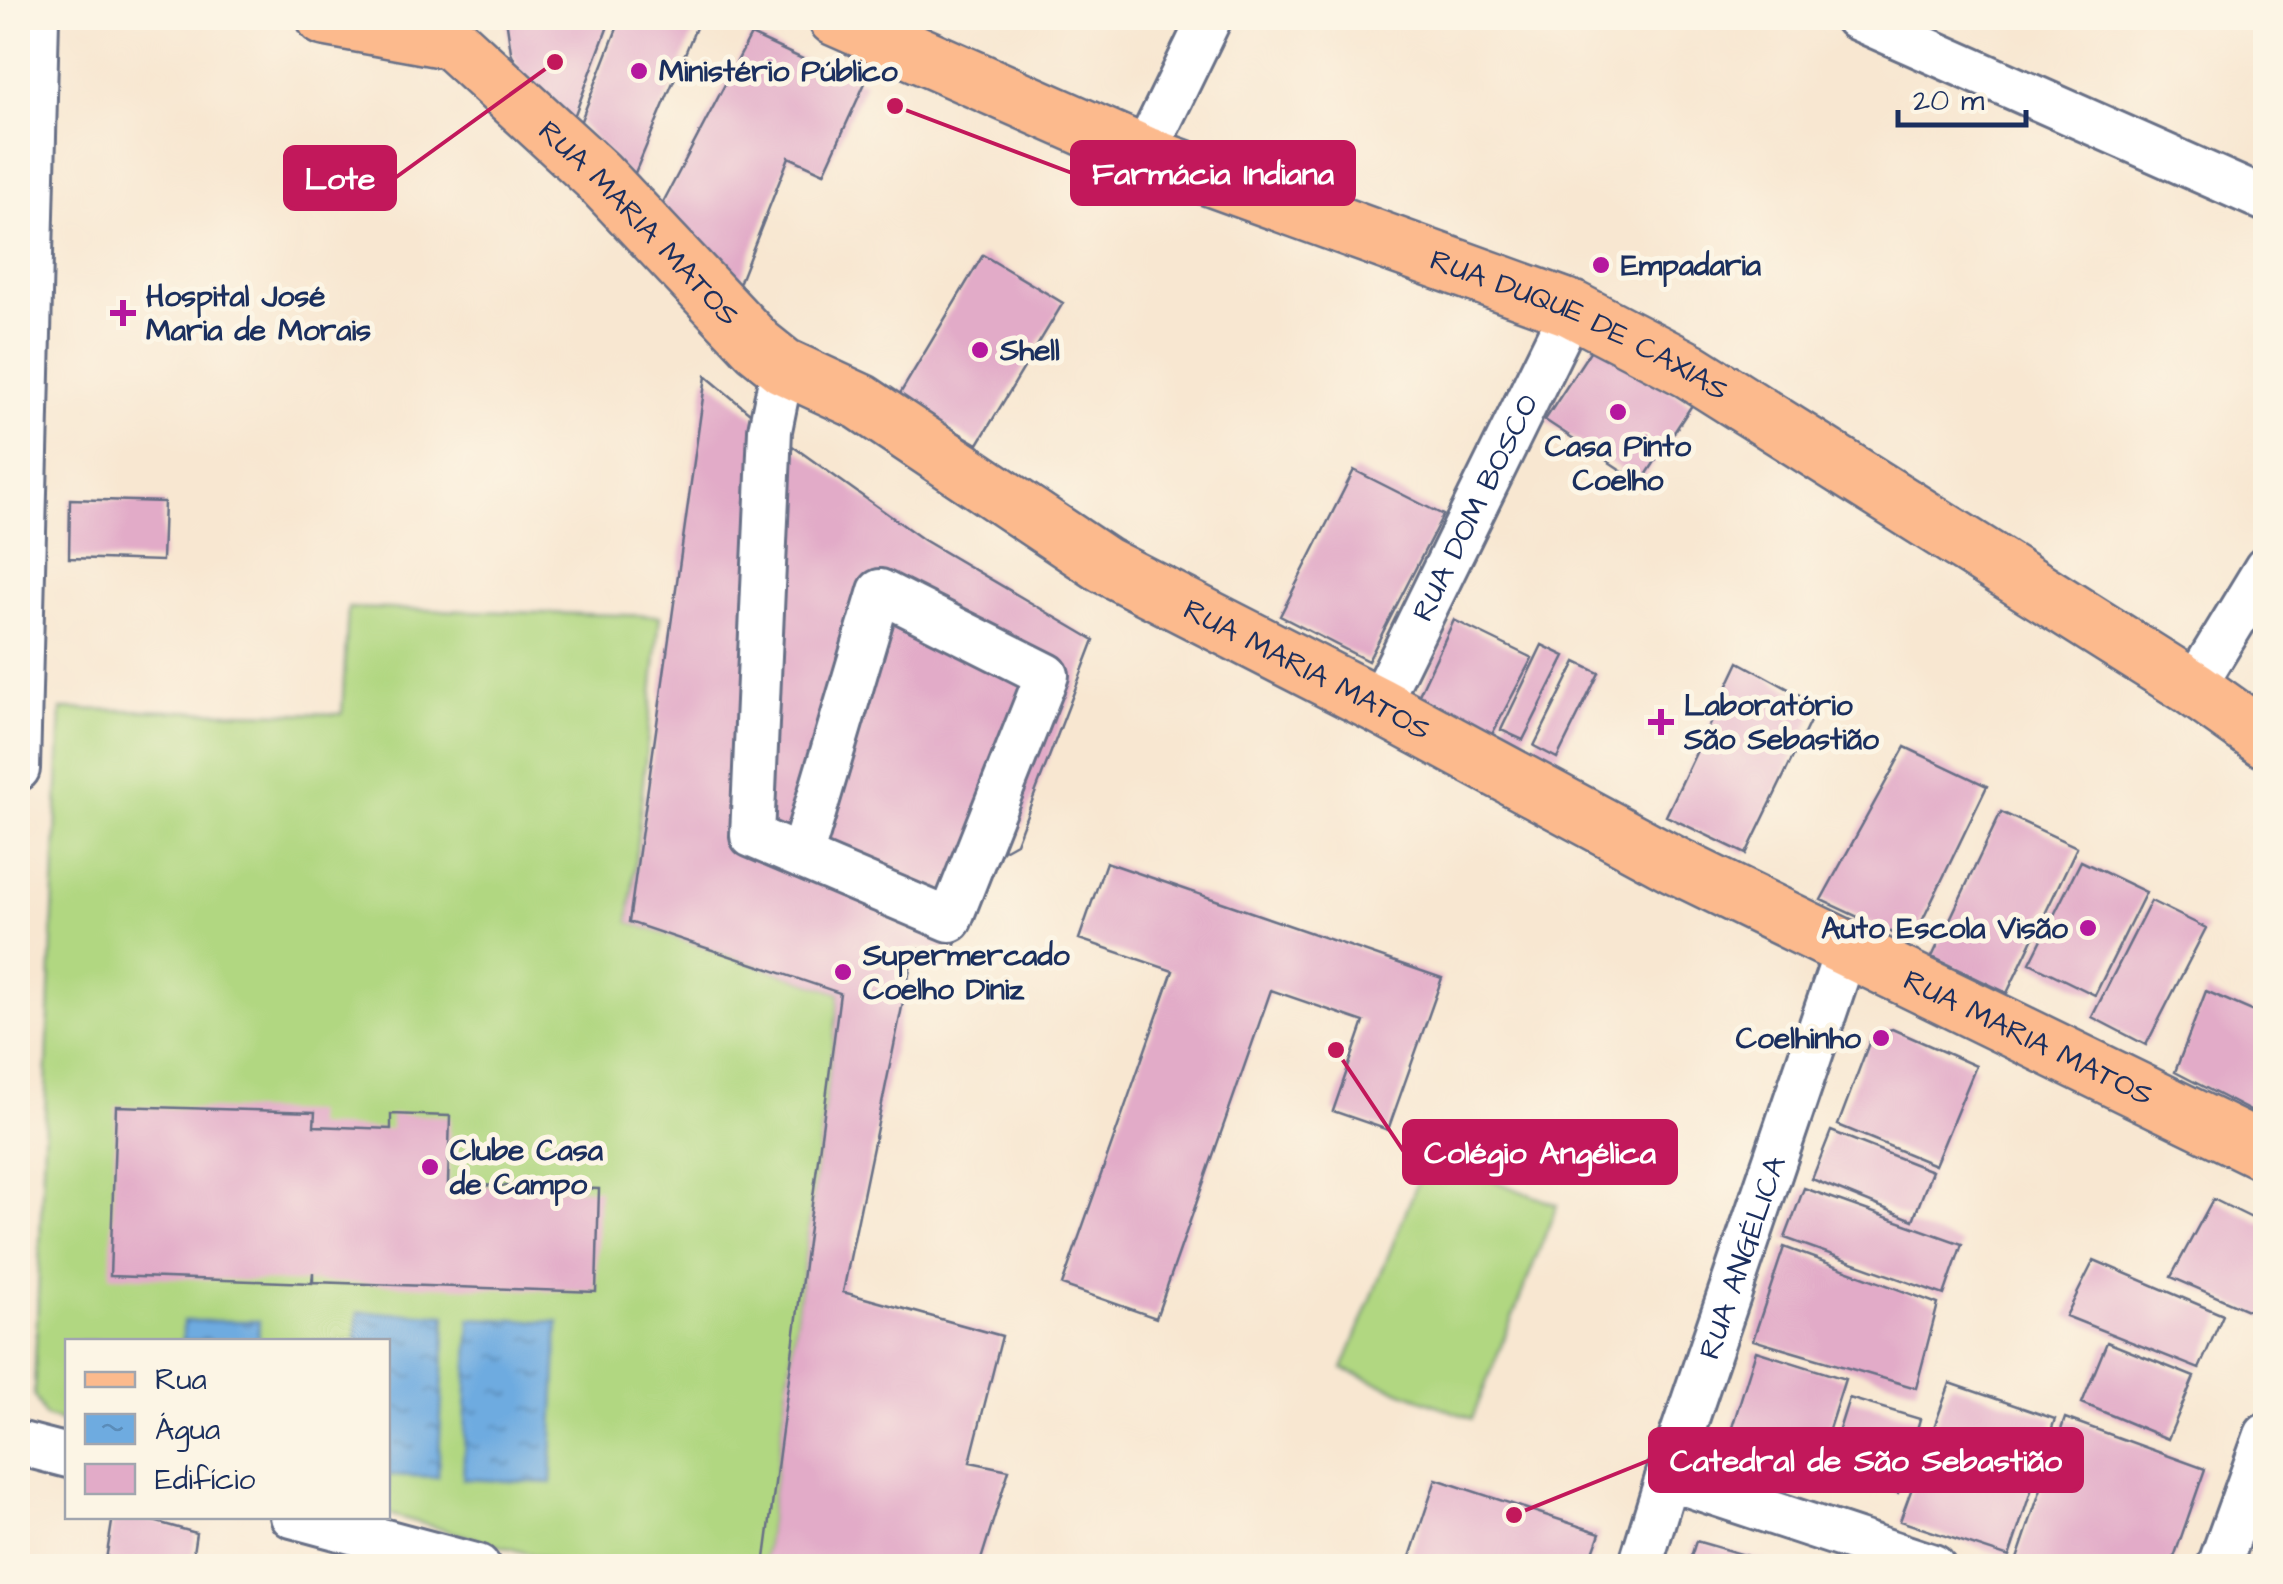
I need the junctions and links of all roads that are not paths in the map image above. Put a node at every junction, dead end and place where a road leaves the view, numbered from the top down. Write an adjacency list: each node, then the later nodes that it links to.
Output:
1 (37, 18): 15 (street)
2 (325, 18): 6 (main road)
3 (836, 18): 7 (main road, RUA DUQUE DE CAXIAS)
4 (1210, 18): 7 (street)
5 (1856, 18): 8 (street)
6 (455, 30): 10 (main road, RUA MARIA MATOS)
7 (1144, 154): 9 (main road, RUA DUQUE DE CAXIAS)
8 (2266, 200)
9 (1572, 310): 12 (main road, RUA DUQUE DE CAXIAS); 13 (street, RUA DOM BOSCO)
10 (783, 366): 13 (main road, RUA MARIA MATOS); 16 (street)
11 (2266, 568): 12 (street)
12 (2193, 688): 14 (main road, RUA DUQUE DE CAXIAS)
13 (1378, 705): 17 (main road, RUA MARIA MATOS)
14 (2266, 740)
15 (18, 769)
16 (800, 857): 16 (street)
17 (1847, 948): 18 (main road, RUA MARIA MATOS); 22 (street, RUA ANGÉLICA)
18 (2266, 1153)
19 (2266, 1435): 27 (street)
20 (18, 1443): 21 (street)
21 (65, 1455)
22 (1667, 1478): 25 (street, RUA ANGÉLICA); 26 (street)
23 (303, 1519): 24 (street)
24 (478, 1566)
25 (1640, 1566)
26 (1934, 1566)
27 (2220, 1566)

